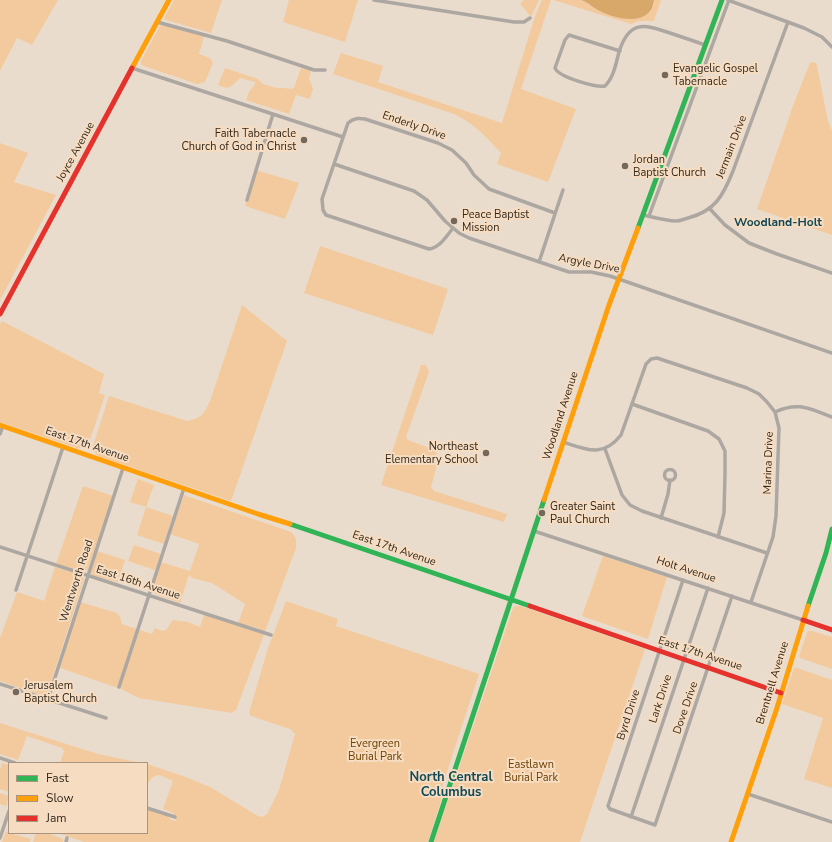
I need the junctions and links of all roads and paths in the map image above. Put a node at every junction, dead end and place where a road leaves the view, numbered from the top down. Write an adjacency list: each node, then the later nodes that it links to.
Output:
1 (169, 0): 6 (street, Joyce Avenue)
2 (374, 0): 5 (street)
3 (722, 0): 8 (street, Woodland Avenue)
4 (729, 0): 7 (street); 21 (street)
5 (530, 18)
6 (157, 22): 11 (street, Joyce Avenue); 12 (street)
7 (788, 22): 9 (street); 18 (street, Jermain Drive)
8 (706, 45): 10 (street); 20 (street, Woodland Avenue)
9 (832, 47)
10 (620, 51): 10 (street)
11 (132, 68): 13 (street); 26 (street, Joyce Avenue)
12 (325, 70)
13 (273, 114): 14 (street); 17 (street)
14 (343, 137): 15 (street); 19 (street, Enderly Drive)
15 (334, 164): 22 (street, Argyle Drive); 22 (street)
16 (563, 190): 19 (street)
17 (247, 200)
18 (710, 209): 21 (street, Jermain Drive); 24 (street)
19 (555, 213): 23 (street)
20 (643, 215): 21 (street, Jermain Drive); 25 (street, Woodland Avenue)
21 (649, 216)
22 (453, 228): 23 (street, Argyle Drive)
23 (538, 262): 25 (street, Argyle Drive)
24 (832, 273)
25 (619, 279): 27 (street, Argyle Drive); 33 (street, Woodland Avenue)
26 (0, 314)
27 (832, 353)
28 (632, 404): 29 (street, Marina Drive); 35 (street); 42 (street)
29 (775, 412): 30 (street); 44 (street, Marina Drive)
30 (832, 417)
31 (1, 426): 32 (street); 34 (street, East 17th Avenue)
32 (0, 434)
33 (563, 442): 35 (street); 41 (street, Woodland Avenue)
34 (63, 447): 36 (street, East 17th Avenue); 45 (street)
35 (605, 449): 39 (street)
36 (123, 468): 38 (street, East 17th Avenue); 46 (street, Wentworth Road)
37 (670, 480): 39 (street)
38 (184, 488): 50 (street); 52 (street, East 17th Avenue)
39 (661, 518): 42 (street)
40 (832, 529): 54 (street, Brentnell Avenue)
41 (534, 530): 47 (street, Holt Avenue); 52 (street, Woodland Avenue)
42 (718, 537): 44 (street)
43 (0, 547): 45 (street, East 16th Avenue)
44 (767, 553): 53 (street, Marina Drive)
45 (27, 556): 46 (street, East 16th Avenue); 49 (street)
46 (88, 576): 50 (street, East 16th Avenue); 63 (street, Wentworth Road)
47 (683, 580): 48 (street, Holt Avenue); 57 (street, Byrd Drive)
48 (708, 588): 51 (street, Holt Avenue); 58 (street, Lark Drive)
49 (16, 590)
50 (149, 596): 56 (street, East 16th Avenue); 61 (street)
51 (732, 596): 53 (street, Holt Avenue); 59 (street, Dove Drive)
52 (511, 600): 57 (street, East 17th Avenue); 75 (street, Woodland Avenue)
53 (751, 602): 54 (street, Holt Avenue)
54 (803, 620): 55 (street, Holt Avenue); 62 (street, Brentnell Avenue)
55 (832, 630)
56 (271, 635)
57 (659, 651): 58 (street, East 17th Avenue); 71 (street, Byrd Drive)
58 (683, 659): 59 (street, East 17th Avenue); 71 (street, Lark Drive)
59 (709, 667): 62 (street, East 17th Avenue); 73 (street, Dove Drive)
60 (0, 684): 63 (street)
61 (119, 687)
62 (781, 693): 67 (street, Brentnell Avenue)
63 (48, 699): 64 (street)
64 (106, 718)
65 (0, 758): 66 (street)
66 (13, 762)
67 (748, 794): 72 (street); 76 (street, Brentnell Avenue)
68 (148, 808): 70 (street)
69 (8, 814): 74 (street)
70 (175, 817)
71 (631, 817): 73 (street, Byrd Drive)
72 (832, 822)
73 (656, 825)
74 (0, 838)
75 (430, 842)
76 (731, 842)

